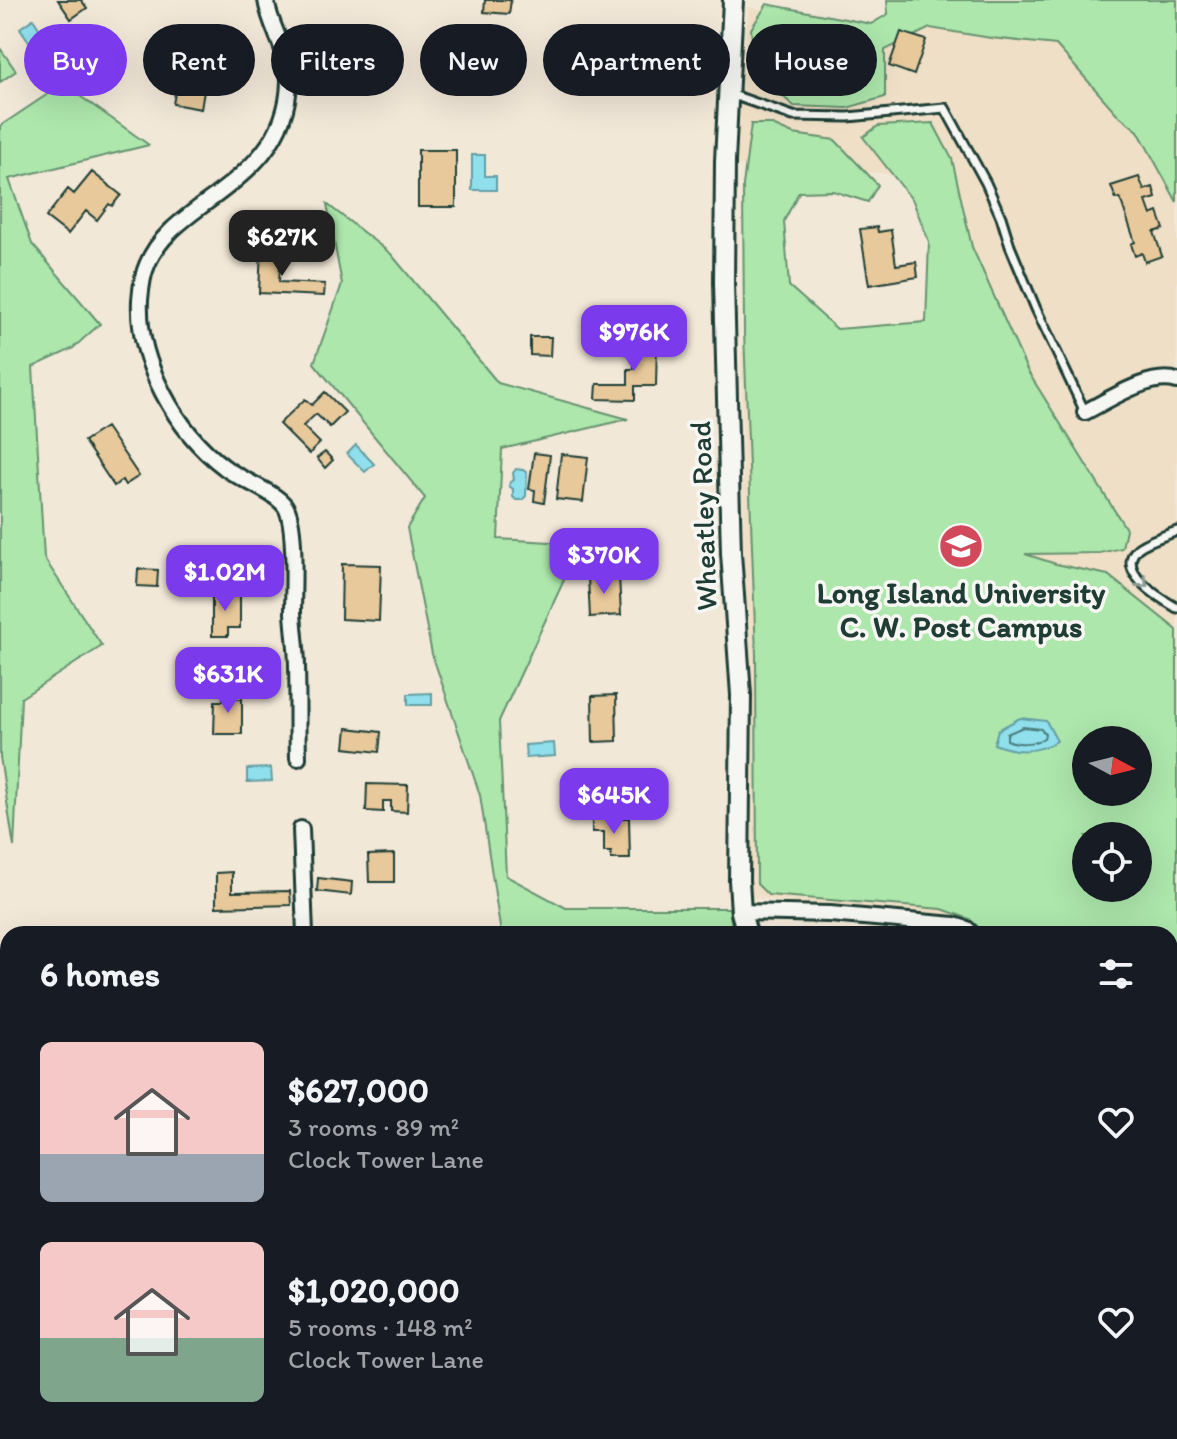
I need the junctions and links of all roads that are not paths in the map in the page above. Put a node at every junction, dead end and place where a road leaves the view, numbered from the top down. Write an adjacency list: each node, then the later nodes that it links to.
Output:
1 (266, 0): 10 (street)
2 (733, 0): 3 (main road, Wheatley Road)
3 (730, 56)
4 (730, 94): 7 (lane)
5 (728, 96): 12 (main road, Wheatley Road)
6 (1177, 381): 7 (street)
7 (1085, 412)
8 (1177, 531): 9 (lane, one-way to 9)
9 (1177, 608)
10 (298, 758)
11 (301, 829): 13 (street)
12 (741, 912): 14 (main road, Wheatley Road); 15 (street)
13 (305, 926)
14 (745, 926)
15 (957, 926)

